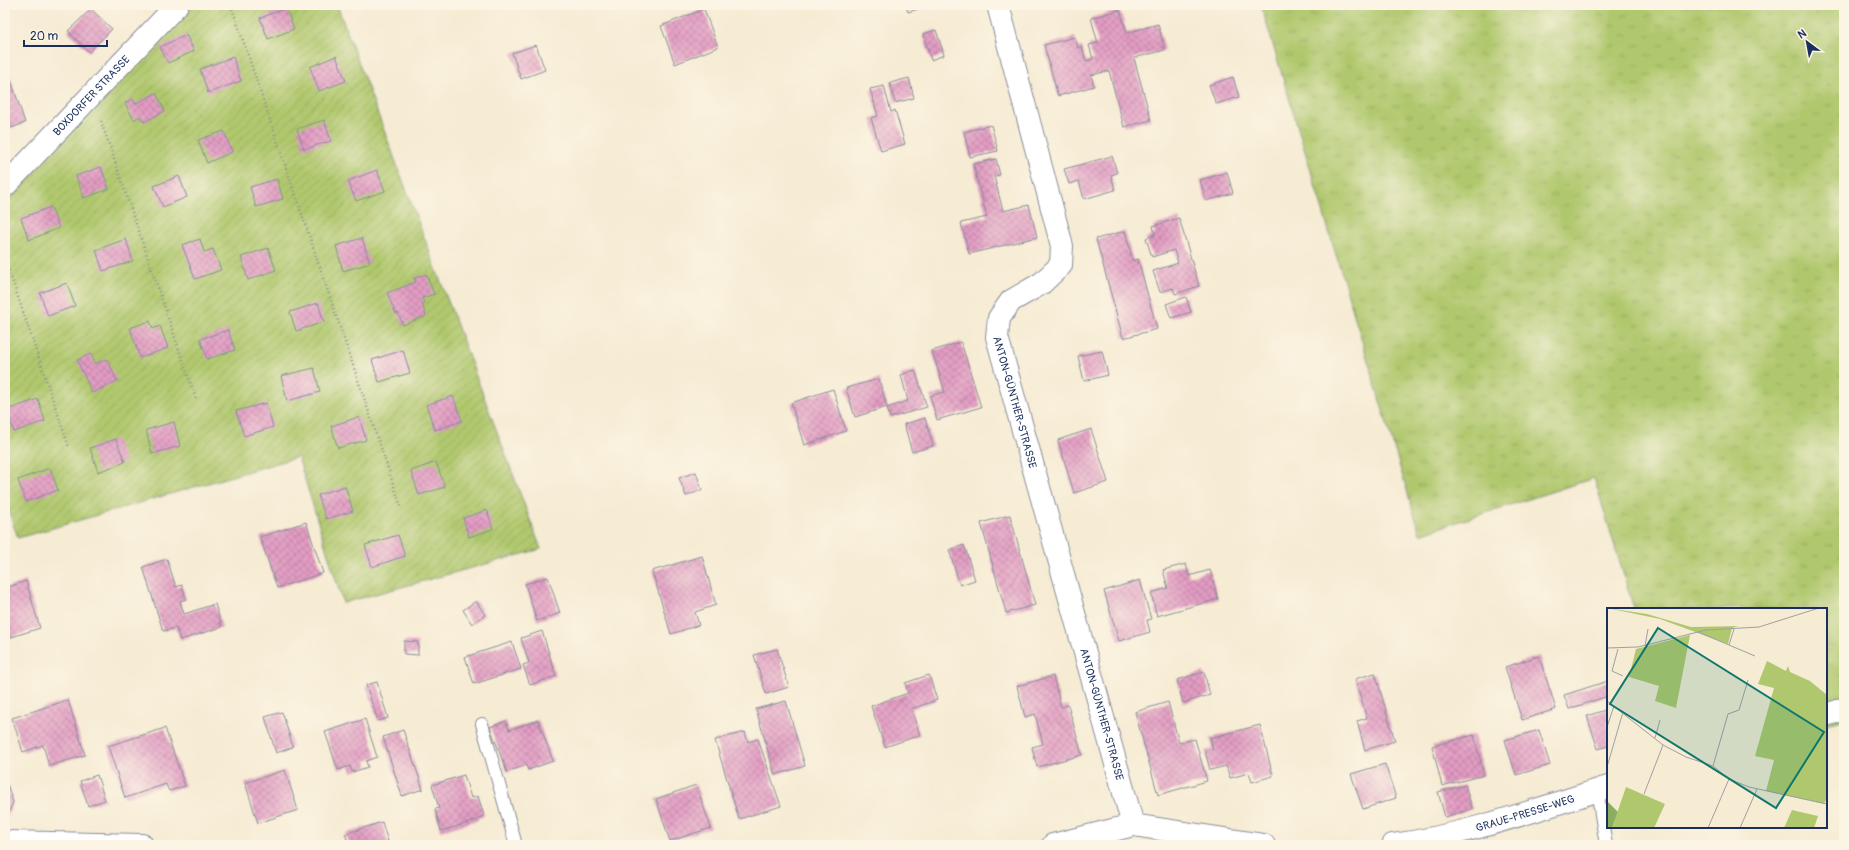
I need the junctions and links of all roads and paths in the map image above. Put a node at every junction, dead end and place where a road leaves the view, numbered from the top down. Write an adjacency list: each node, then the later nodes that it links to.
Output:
1 (177, 5): 4 (street, BOXDORFER STRASSE)
2 (231, 5): 9 (path)
3 (998, 5): 14 (street, ANTON-GÜNTHER-STRASSE)
4 (92, 94): 5 (street, BOXDORFER STRASSE); 7 (path)
5 (5, 186)
6 (5, 259): 8 (path)
7 (196, 399)
8 (69, 447)
9 (401, 507)
10 (1844, 709): 11 (street)
11 (1827, 715)
12 (482, 724): 18 (lane)
13 (1602, 788): 21 (street, GRAUE-PRESSE-WEG); 22 (lane)
14 (1133, 825): 19 (street); 20 (street)
15 (5, 842): 16 (street)
16 (34, 844): 17 (street)
17 (142, 845)
18 (516, 845)
19 (1053, 845)
20 (1264, 845)
21 (1393, 845)
22 (1606, 845)

